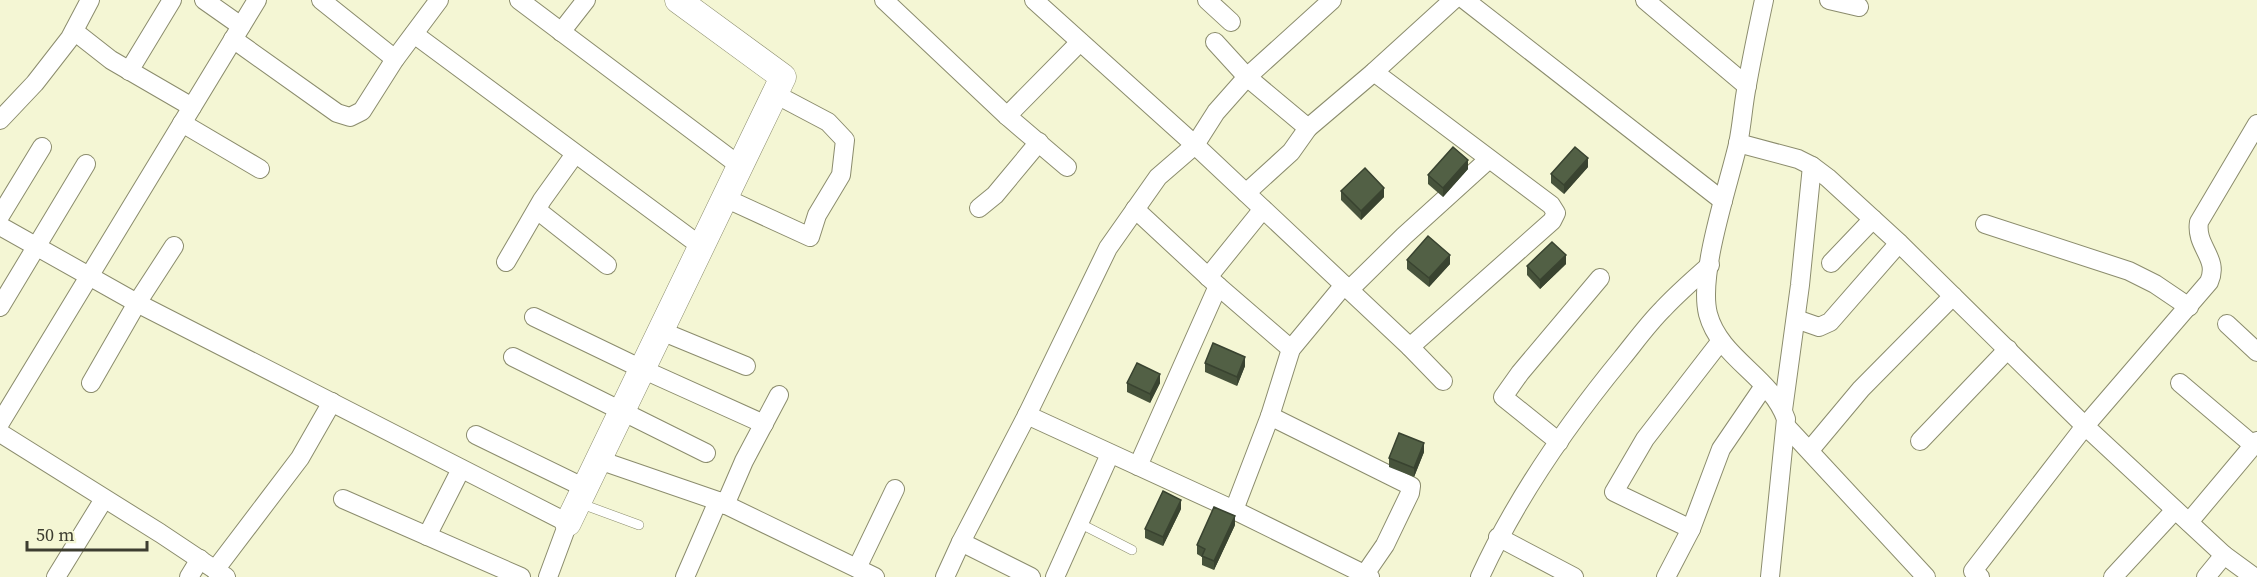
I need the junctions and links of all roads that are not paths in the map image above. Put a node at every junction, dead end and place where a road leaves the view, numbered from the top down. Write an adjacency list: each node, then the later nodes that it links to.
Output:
1 (90, 0): 21 (street)
2 (172, 0): 28 (street)
3 (204, 0): 22 (street)
4 (257, 0): 22 (street)
5 (321, 0): 27 (street)
6 (439, 0): 24 (street)
7 (519, 0): 23 (street)
8 (585, 0): 23 (street)
9 (678, 0): 32 (street)
10 (884, 0): 34 (street)
11 (1034, 0): 25 (street)
12 (1207, 0): 20 (street)
13 (1332, 0): 30 (street)
14 (1453, 0): 29 (street)
15 (1465, 0): 52 (street)
16 (1645, 0): 31 (street)
17 (1764, 0): 31 (street)
18 (1829, 0): 19 (street)
19 (1859, 7)
20 (1231, 22)
21 (74, 31): 28 (street); 35 (street)
22 (237, 32): 27 (street); 33 (street)
23 (561, 32): 46 (street)
24 (414, 34): 27 (street); 43 (street)
25 (1080, 42): 34 (street); 41 (street)
26 (1215, 42): 30 (street)
27 (395, 60)
28 (129, 71): 33 (street)
29 (1374, 72): 38 (street); 44 (street)
30 (1247, 77): 38 (street); 41 (street)
31 (1747, 86): 40 (street)
32 (775, 94): 46 (street); 51 (street)
33 (192, 107): 36 (street)
34 (1007, 116): 39 (street)
35 (0, 120)
36 (182, 123): 49 (street); 69 (street)
37 (2257, 124): 76 (street)
38 (1308, 128): 50 (street)
39 (1039, 142): 48 (street); 53 (street)
40 (1738, 143): 47 (street); 52 (street)
41 (1195, 145): 50 (street); 54 (street)
42 (42, 147): 57 (street)
43 (575, 154): 56 (street); 64 (street)
44 (1490, 159): 72 (street); 82 (street)
45 (86, 164): 63 (street)
46 (740, 166): 51 (street)
47 (1812, 166): 58 (street); 78 (street)
48 (1067, 167)
49 (260, 169)
50 (1246, 193): 55 (street)
51 (725, 198): 64 (street)
52 (1723, 201): 68 (street)
53 (979, 208)
54 (1135, 209): 71 (street); 96 (street)
55 (1263, 209): 71 (street); 72 (street)
56 (537, 210): 65 (street); 67 (street)
57 (0, 216)
58 (1874, 219): 61 (street); 66 (street)
59 (1986, 224): 76 (street)
60 (0, 226): 63 (street)
61 (1899, 243): 73 (street); 78 (street)
62 (174, 246): 74 (street)
63 (37, 247): 69 (street); 75 (street)
64 (702, 247): 80 (street)
65 (506, 262)
66 (1831, 263)
67 (607, 265)
68 (1710, 265): 81 (street); 105 (street)
69 (90, 276): 74 (street); 99 (street)
70 (1600, 278): 105 (street)
71 (1213, 281): 83 (street); 111 (street)
72 (1347, 287): 82 (street); 83 (street)
73 (1953, 296): 84 (street); 107 (street)
74 (137, 303): 90 (street); 94 (street)
75 (0, 307)
76 (2189, 307): 101 (street)
77 (534, 317): 88 (street)
78 (1796, 320): 98 (street)
79 (2227, 324): 85 (street)
80 (661, 331): 87 (street); 88 (street)
81 (1720, 342): 92 (street); 122 (street)
82 (1410, 347): 89 (street)
83 (1291, 349): 97 (street)
84 (2008, 349): 101 (street); 104 (street)
85 (2257, 352)
86 (513, 357): 95 (street)
87 (746, 366)
88 (642, 369): 95 (street); 100 (street)
89 (1443, 381)
90 (91, 383)
91 (2180, 383): 106 (street)
92 (1764, 386): 98 (street); 122 (street)
93 (779, 395): 100 (street)
94 (332, 402): 112 (street); 131 (street)
95 (622, 412): 108 (street); 110 (street)
96 (1028, 416): 109 (street); 125 (street)
97 (1270, 416): 118 (street); 132 (street)
98 (1784, 418): 107 (street); 146 (street)
99 (0, 423)
100 (764, 424): 116 (street)
101 (2085, 426): 119 (street); 133 (street)
102 (0, 433): 114 (street)
103 (476, 435): 117 (street)
104 (1920, 441)
105 (1559, 442): 124 (street)
106 (2255, 443): 119 (street)
107 (1810, 450): 128 (street)
108 (706, 453)
109 (1110, 454): 111 (street); 120 (street)
110 (599, 460): 116 (street); 117 (street)
111 (1138, 466): 118 (street)
112 (461, 469): 117 (street); 123 (street)
113 (895, 489): 130 (street)
114 (104, 499): 129 (street); 134 (street)
115 (343, 499): 123 (street)
116 (722, 503): 130 (street); 138 (street)
117 (577, 505): 121 (lane); 137 (street)
118 (1234, 510): 132 (street)
119 (2182, 516): 127 (street); 149 (street)
120 (1079, 523): 126 (lane); 142 (street)
121 (639, 525)
122 (1691, 529): 145 (street)
123 (427, 536): 136 (street)
124 (1498, 537): 143 (street); 144 (street)
125 (961, 542): 140 (street); 141 (street)
126 (1132, 550)
127 (2224, 555): 150 (street); 151 (street)
128 (1910, 559): 147 (street); 148 (street)
129 (200, 560): 131 (street); 135 (street)
130 (848, 569): 139 (street)
131 (220, 573)
132 (1368, 576)
133 (1973, 576)
134 (56, 577)
135 (189, 577)
136 (521, 577)
137 (548, 577)
138 (685, 577)
139 (875, 577)
140 (945, 577)
141 (1031, 577)
142 (1055, 577)
143 (1480, 577)
144 (1574, 577)
145 (1666, 577)
146 (1770, 577)
147 (1902, 577)
148 (1926, 577)
149 (2114, 577)
150 (2206, 577)
151 (2254, 577)

